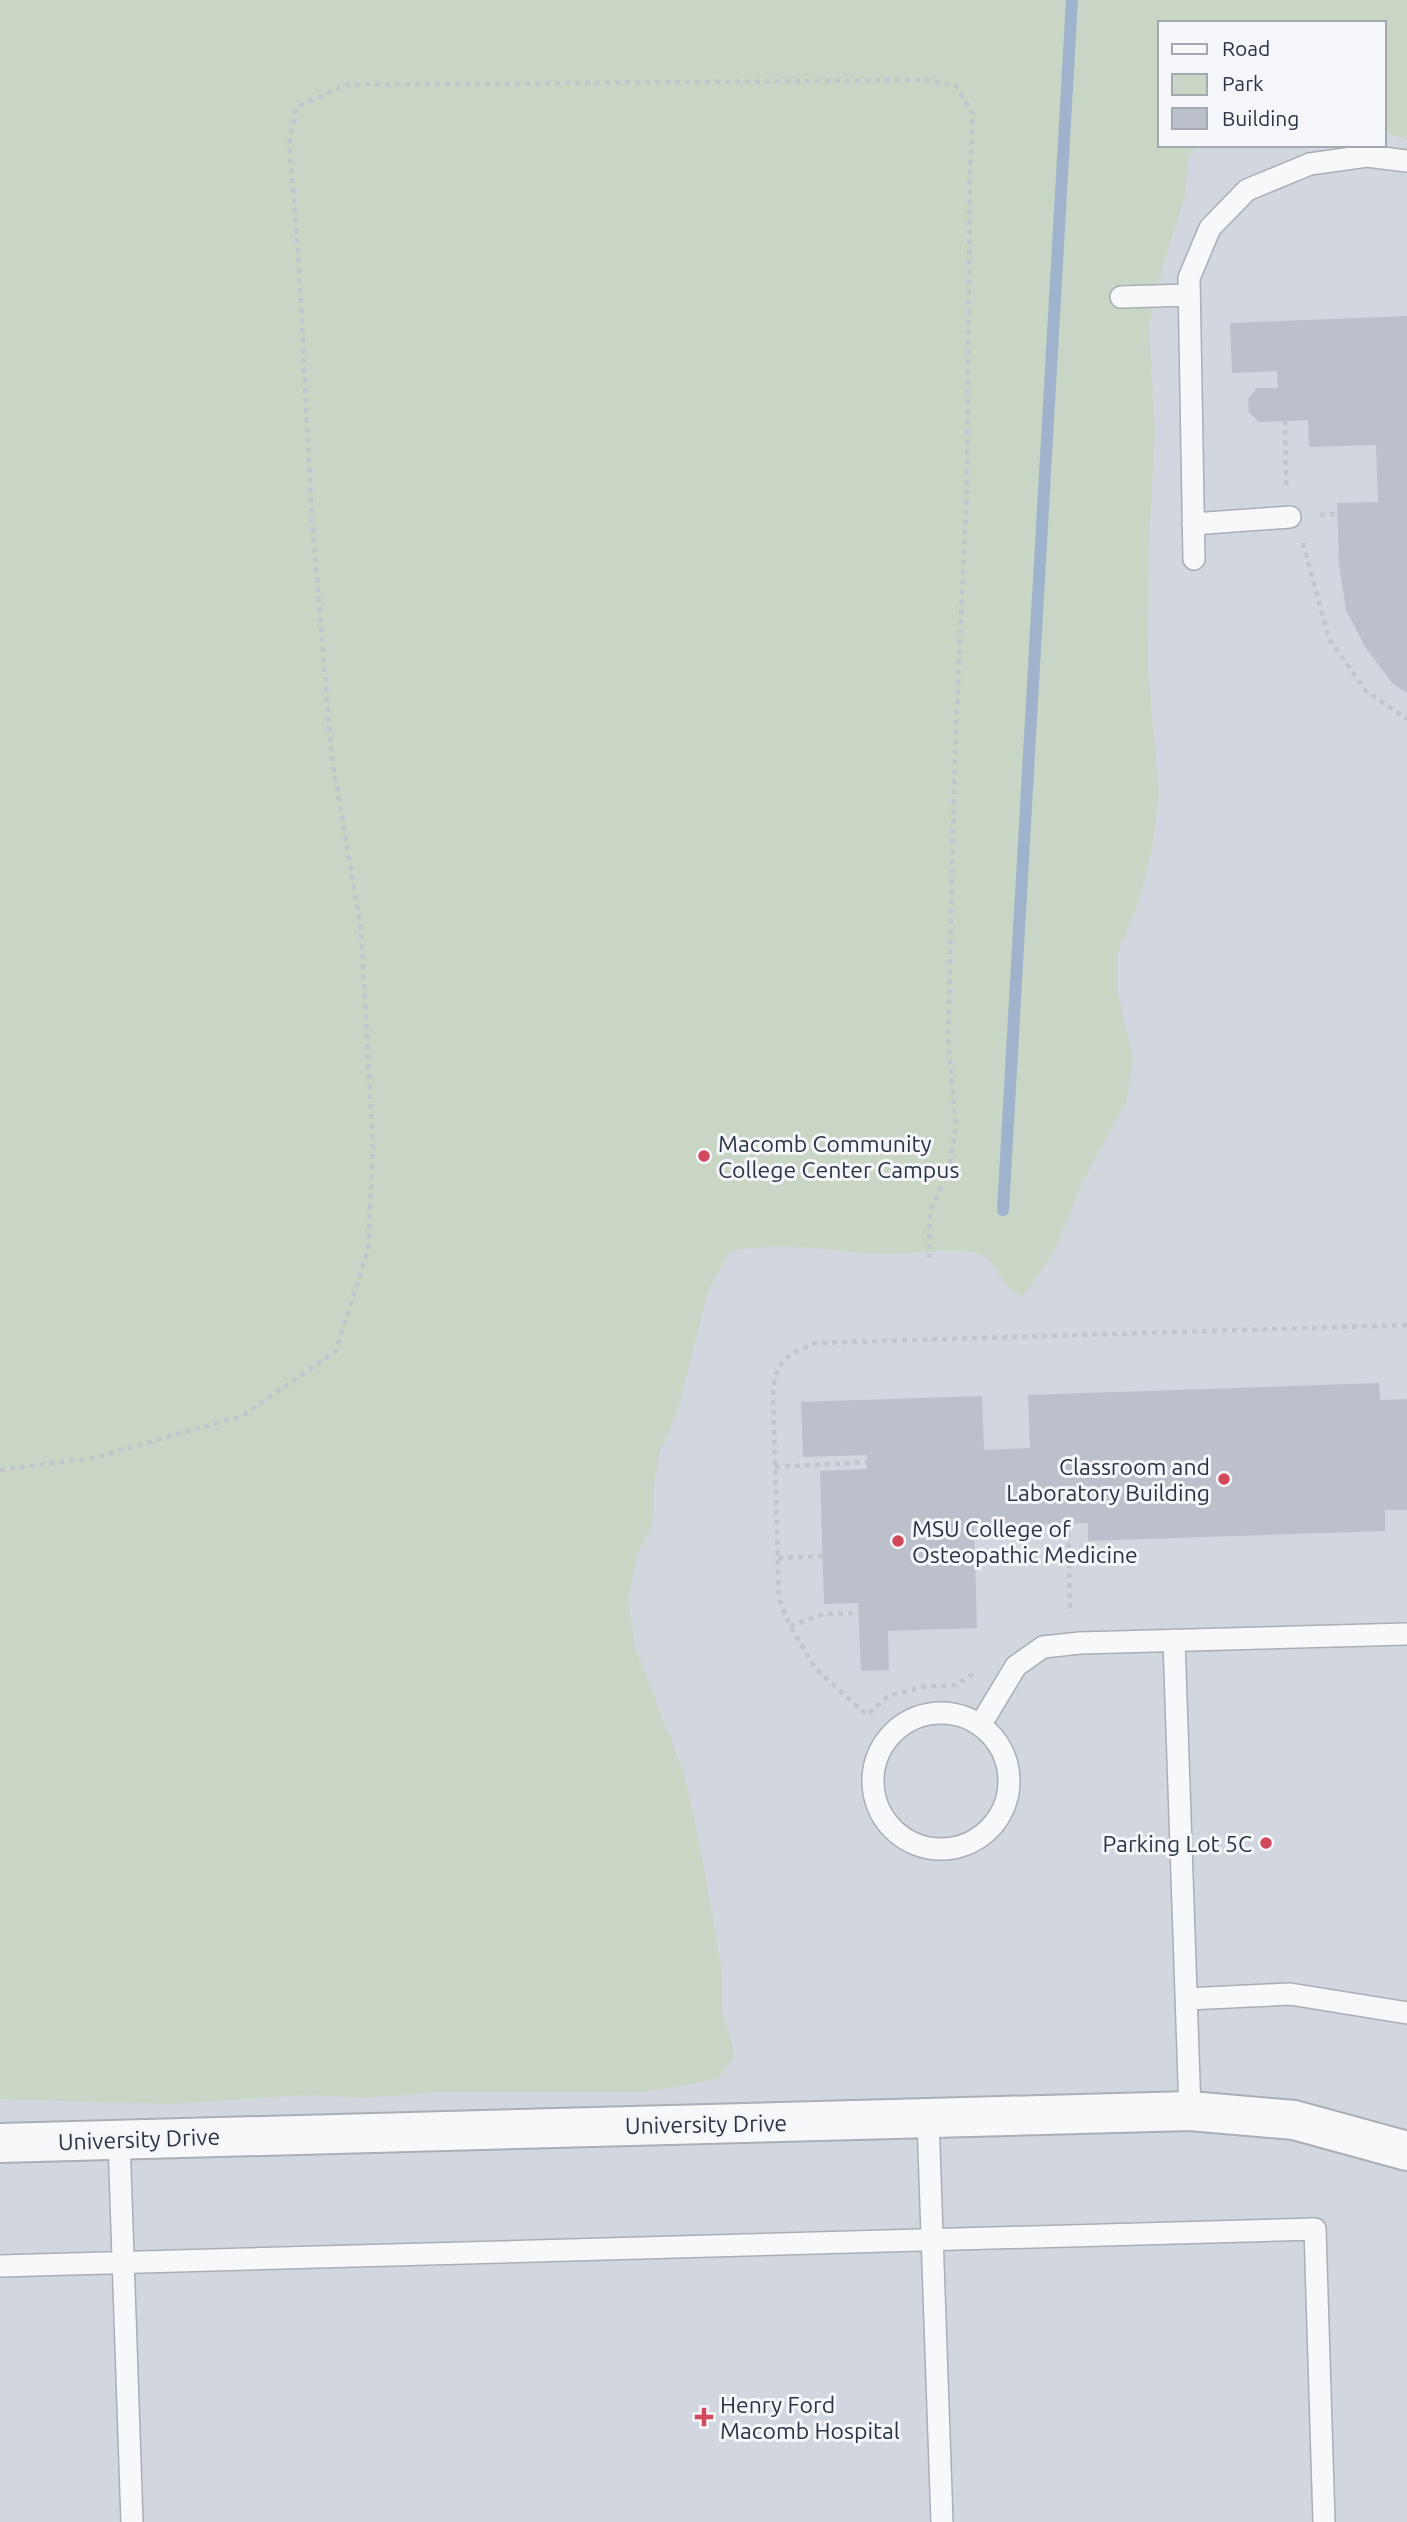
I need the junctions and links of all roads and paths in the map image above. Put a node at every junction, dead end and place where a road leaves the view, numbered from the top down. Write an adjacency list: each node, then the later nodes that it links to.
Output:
1 (1407, 161): 2 (lane)
2 (1189, 295): 3 (lane); 6 (lane)
3 (1121, 297)
4 (1285, 420): 5 (path)
5 (1290, 517): 6 (lane); 8 (path)
6 (1193, 524): 7 (lane)
7 (1194, 559)
8 (1407, 719)
9 (929, 1258): 13 (path)
10 (1407, 1325): 12 (path)
11 (866, 1462): 12 (path)
12 (775, 1466): 16 (path)
13 (0, 1470)
14 (1068, 1524): 18 (path)
15 (822, 1556): 16 (path)
16 (778, 1558): 19 (path)
17 (859, 1612): 19 (path)
18 (1070, 1619)
19 (790, 1626): 22 (path)
20 (1407, 1634): 21 (lane)
21 (1174, 1640): 23 (lane); 24 (lane)
22 (982, 1670)
23 (981, 1724): 23 (lane)
24 (1187, 1999): 25 (lane); 26 (lane)
25 (1407, 2013)
26 (1191, 2111): 27 (street, University Drive); 30 (street, University Drive)
27 (928, 2119): 28 (street, University Drive); 31 (lane)
28 (119, 2139): 29 (street, University Drive); 32 (lane)
29 (0, 2143)
30 (1407, 2151)
31 (932, 2238): 32 (lane); 35 (lane); 36 (lane)
32 (124, 2263): 33 (lane); 34 (lane)
33 (0, 2266)
34 (132, 2522)
35 (942, 2522)
36 (1324, 2522)

